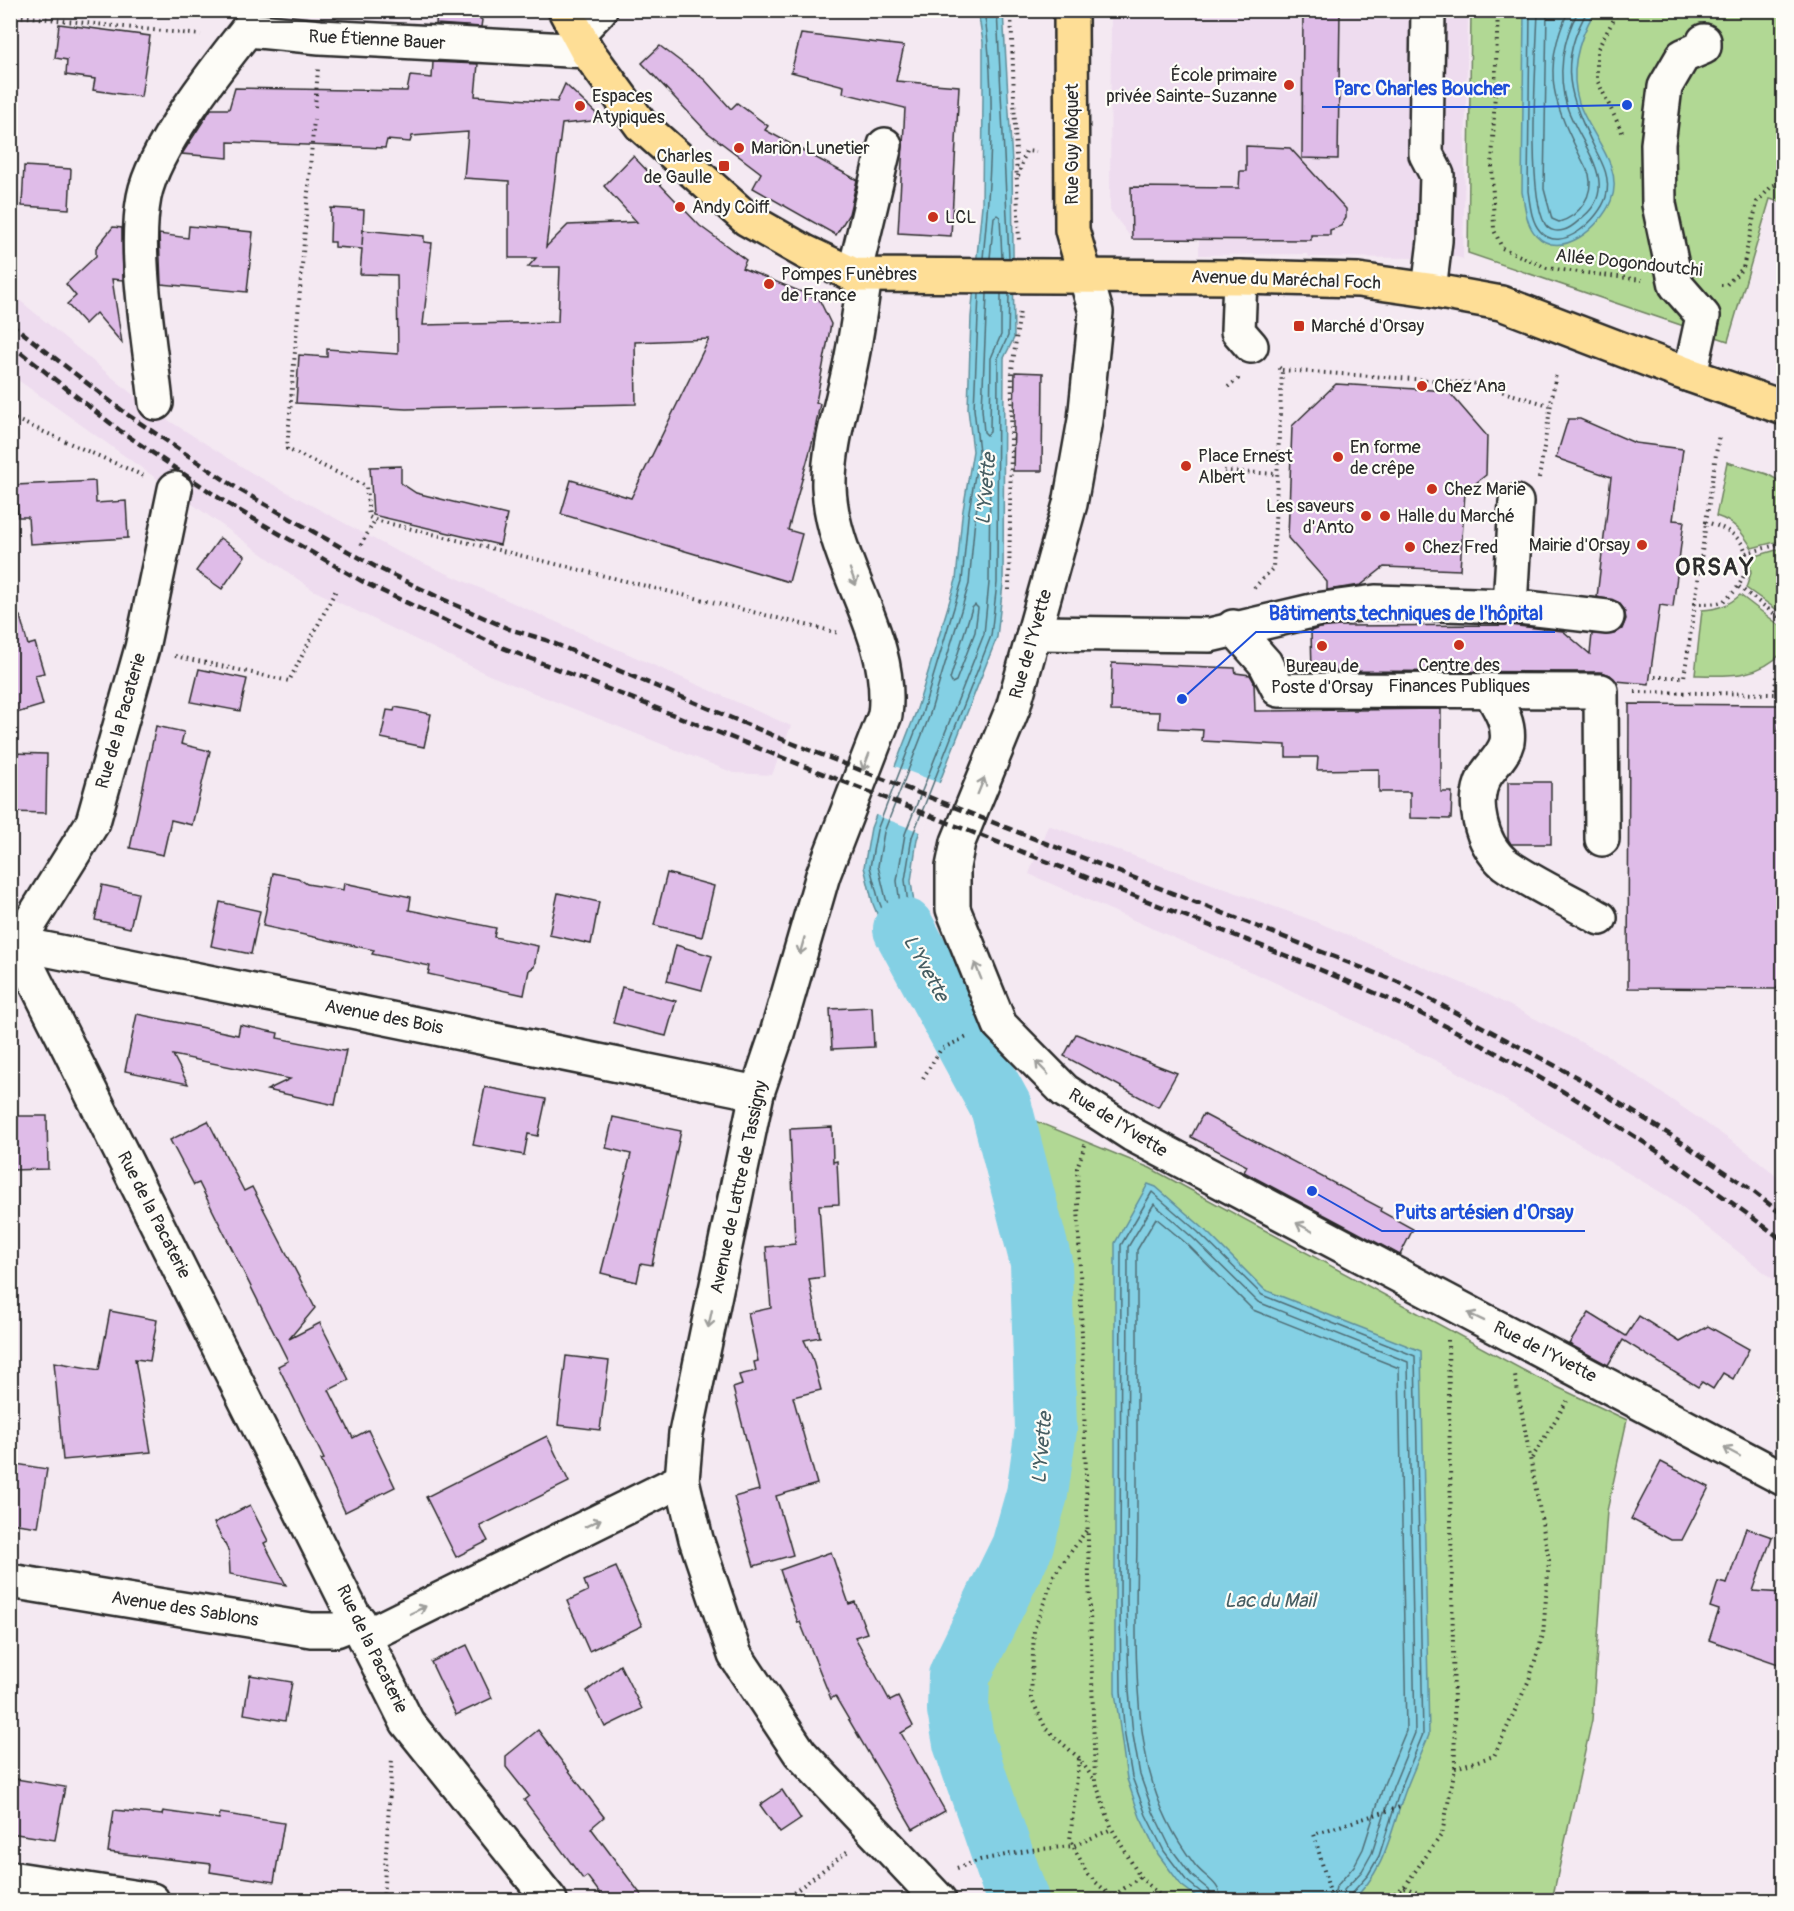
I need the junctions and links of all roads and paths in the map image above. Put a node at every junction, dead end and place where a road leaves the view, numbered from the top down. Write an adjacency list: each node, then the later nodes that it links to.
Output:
1 (1011, 10): 14 (path)
2 (1071, 10): 17 (main road, Rue Guy Môquet)
3 (1428, 10): 22 (street)
4 (1498, 10): 20 (path, Allée Dogondoutchi)
5 (1619, 10): 11 (path)
6 (10, 15): 8 (path)
7 (582, 26): 8 (street, Rue Étienne Bauer); 18 (main road)
8 (242, 29): 27 (street)
9 (1704, 41): 20 (street)
10 (314, 119): 36 (path)
11 (1628, 142)
12 (885, 145): 18 (street, Avenue de Lattre de Tassigny)
13 (1035, 160): 14 (path)
14 (1017, 180): 16 (path)
15 (1784, 181): 20 (path, Allée Dogondoutchi)
16 (1018, 243)
17 (1085, 275): 19 (main road, Avenue du Maréchal Foch); 21 (main road, Avenue du Maréchal Foch); 50 (street, Rue de l'Yvette)
18 (860, 276): 21 (main road, Avenue du Maréchal Foch); 62 (street, Avenue de Lattre de Tassigny, one-way to 62)
19 (1240, 277): 22 (main road, Avenue du Maréchal Foch); 23 (street)
20 (1676, 285): 26 (street)
21 (1020, 289): 44 (path)
22 (1428, 290): 26 (main road, Avenue du Maréchal Foch)
23 (1251, 346): 24 (path)
24 (1282, 370): 28 (path); 33 (path)
25 (1556, 373): 28 (path)
26 (1690, 375): 29 (main road, Avenue du Maréchal Foch)
27 (156, 403)
28 (1549, 405): 35 (path)
29 (1784, 408)
30 (10, 417): 34 (path)
31 (1719, 434): 37 (path)
32 (1224, 471): 33 (path)
33 (1278, 474): 43 (path)
34 (175, 489): 52 (street, Rue de la Pacaterie)
35 (1516, 502): 46 (street)
36 (375, 520): 39 (path); 51 (path)
37 (1707, 522): 40 (path); 45 (path)
38 (1784, 543): 40 (path)
39 (361, 545)
40 (1746, 554): 41 (path)
41 (1739, 587): 45 (path); 48 (path)
42 (337, 588): 52 (path)
43 (1252, 590)
44 (1016, 595)
45 (1695, 604): 54 (path)
46 (1510, 606): 47 (street); 49 (street)
47 (1607, 617)
48 (1784, 621)
49 (1233, 627): 50 (street); 55 (street)
50 (1034, 633): 63 (street, Rue de l'Yvette, one-way to 50)
51 (844, 634)
52 (142, 648): 59 (street, Rue de la Pacaterie)
53 (1784, 668): 56 (path)
54 (1655, 677)
55 (1490, 691): 57 (street); 58 (street)
56 (1660, 693)
57 (1602, 839)
58 (1600, 918)
59 (11, 943): 62 (street, Avenue des Bois); 72 (street, Rue de la Pacaterie)
60 (971, 1034): 61 (path)
61 (923, 1078)
62 (757, 1093): 69 (street, Avenue de Lattre de Tassigny, one-way to 69)
63 (1087, 1127): 68 (street, Rue de l'Yvette, one-way to 63); 70 (path)
64 (1448, 1337): 75 (path)
65 (1514, 1371): 67 (path)
66 (1571, 1393): 67 (path)
67 (1532, 1459): 75 (path)
68 (1784, 1479)
69 (682, 1480): 72 (street, Avenue des Sablons, one-way to 69); 89 (street, Avenue de Lattre de Tassigny)
70 (1087, 1530): 74 (path); 76 (path)
71 (10, 1581): 72 (street, Avenue des Sablons)
72 (362, 1628): 73 (street, Rue de la Pacaterie)
73 (407, 1722): 86 (path); 87 (street, Rue de la Pacaterie)
74 (1079, 1758): 76 (path); 79 (path)
75 (1455, 1768): 84 (path)
76 (1095, 1781): 78 (path)
77 (1400, 1807): 91 (path)
78 (1112, 1829): 79 (path); 82 (path)
79 (1073, 1846): 81 (path); 82 (path)
80 (852, 1848): 88 (path)
81 (952, 1870)
82 (1140, 1877): 90 (path)
83 (10, 1878): 85 (street)
84 (1404, 1887): 92 (path); 93 (path)
85 (152, 1900)
86 (383, 1900)
87 (550, 1900)
88 (784, 1900)
89 (939, 1900)
90 (1165, 1900)
91 (1332, 1900)
92 (1385, 1900)
93 (1434, 1900)

